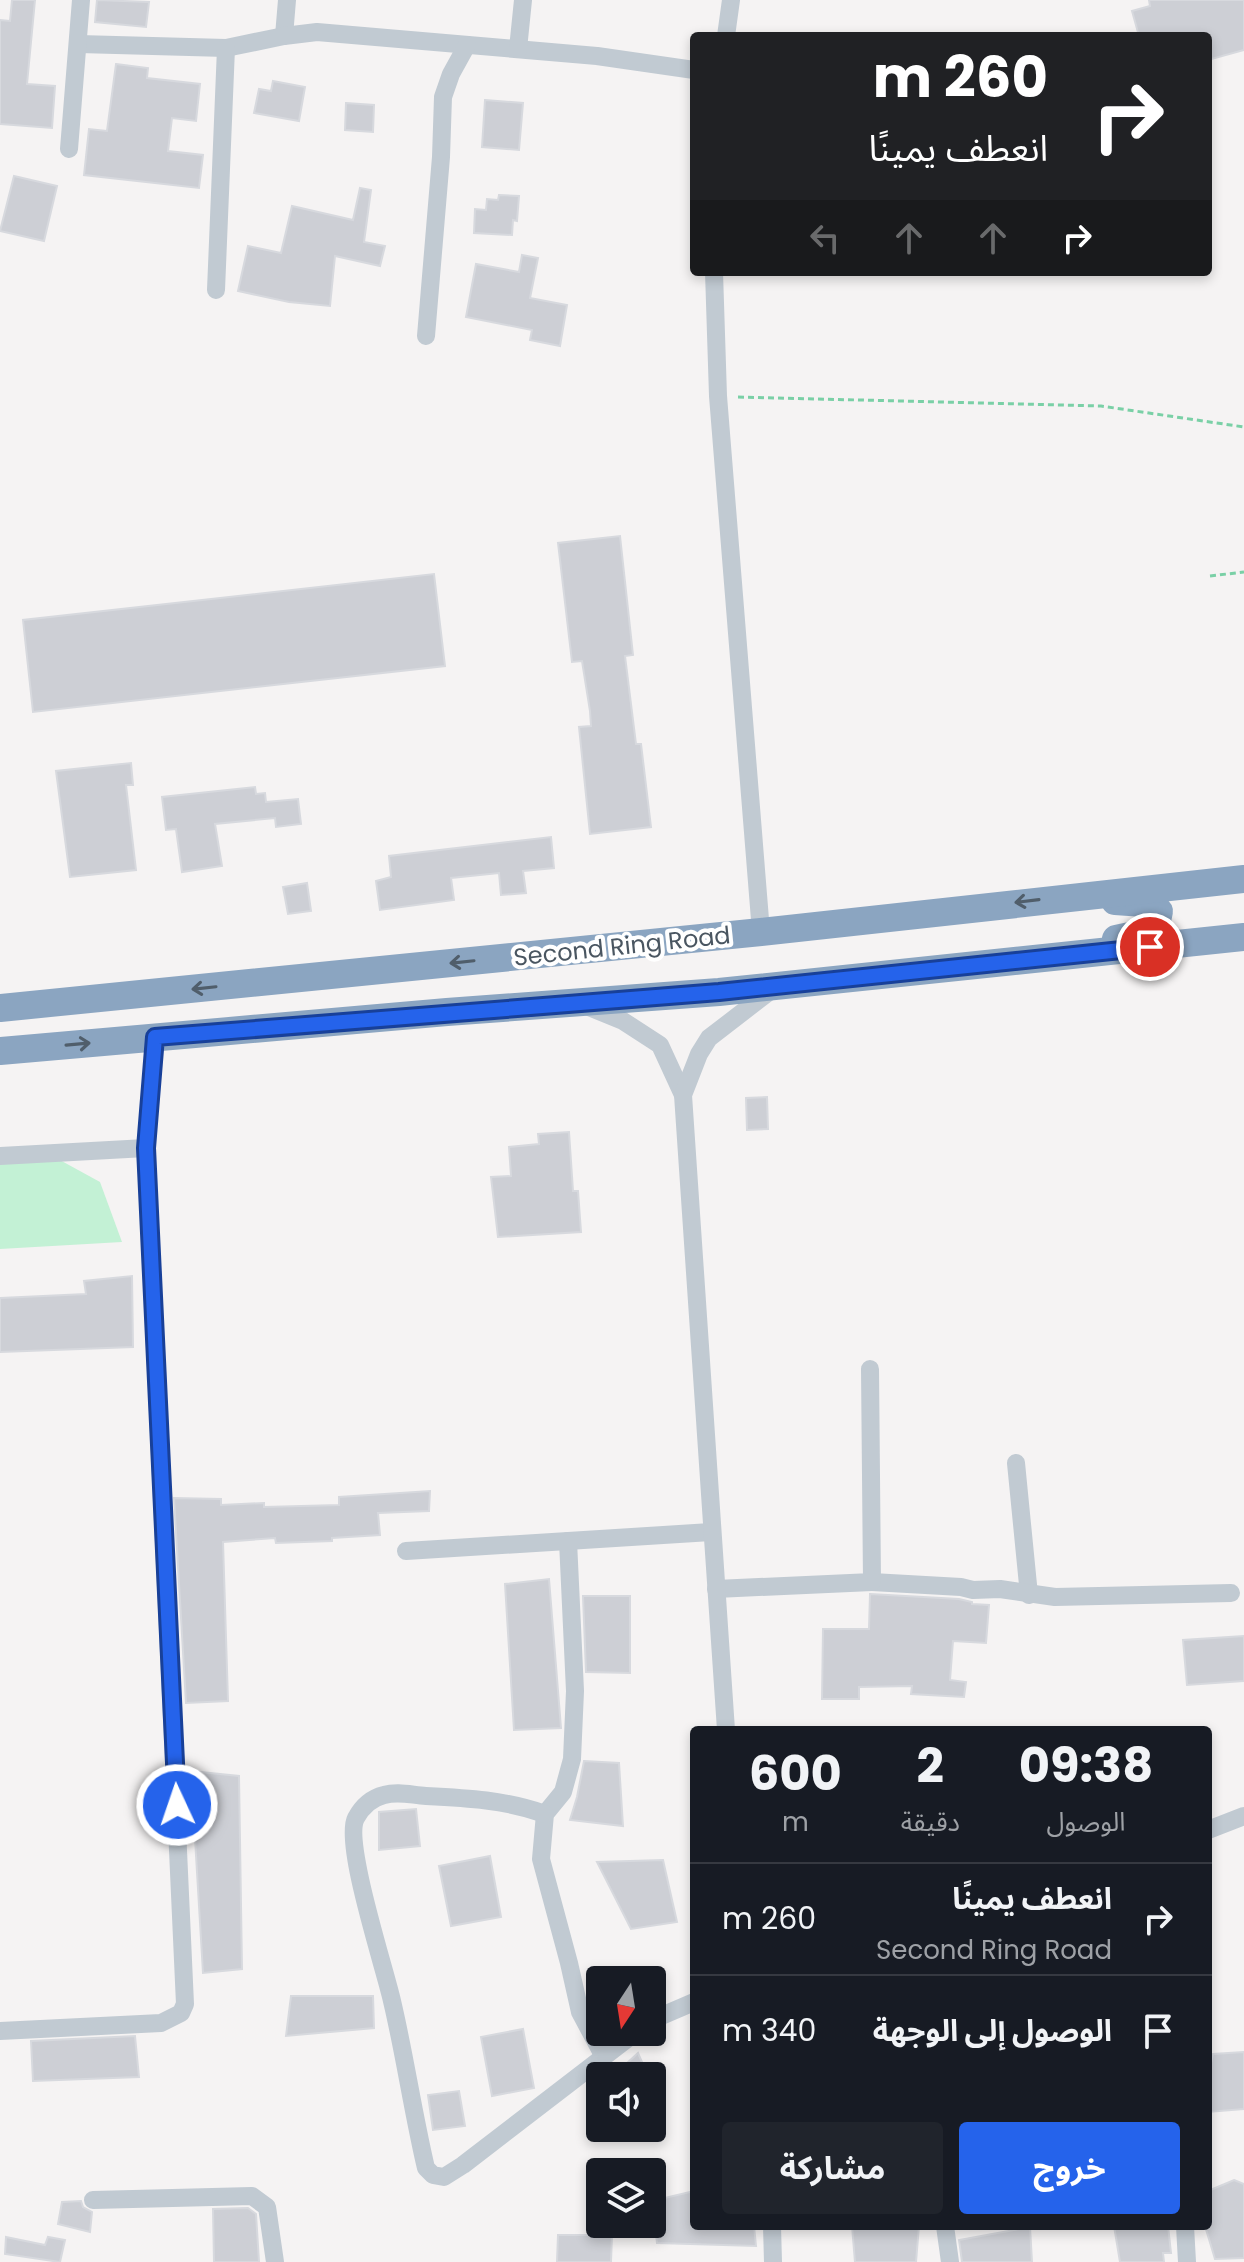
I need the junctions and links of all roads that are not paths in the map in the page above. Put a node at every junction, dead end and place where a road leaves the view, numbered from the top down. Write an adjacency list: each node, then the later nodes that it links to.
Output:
1 (81, 0): 7 (street)
2 (287, 0): 6 (street)
3 (523, 0): 10 (street)
4 (731, 0): 5 (street)
5 (727, 32)
6 (284, 36): 8 (street); 9 (street)
7 (79, 44): 9 (street); 12 (street)
8 (467, 45): 10 (street); 15 (street)
9 (226, 48): 14 (street)
10 (518, 49): 11 (street)
11 (690, 69)
12 (69, 149)
13 (714, 276): 18 (street)
14 (216, 290)
15 (426, 336)
16 (1244, 879): 17 (highway, Second Ring Road)
17 (1068, 897): 18 (highway, Second Ring Road, one-way to 18); 20 (highway)
18 (761, 932): 22 (highway, Second Ring Road, one-way to 22)
19 (1244, 937): 20 (highway)
20 (775, 987): 21 (highway); 25 (street)
21 (581, 1004): 23 (highway); 25 (street)
22 (0, 1008)
23 (155, 1037): 24 (highway, one-way to 23); 26 (street)
24 (0, 1051)
25 (683, 1095): 30 (street)
26 (146, 1148): 27 (street); 43 (street)
27 (0, 1156)
28 (870, 1369): 33 (street)
29 (1016, 1463): 36 (street)
30 (711, 1532): 31 (street); 34 (street)
31 (568, 1541): 32 (street); 38 (street)
32 (406, 1551)
33 (872, 1582): 34 (street); 36 (street)
34 (716, 1589): 37 (street)
35 (1231, 1593): 36 (street)
36 (1029, 1595)
37 (726, 1726)
38 (545, 1814): 45 (street); 45 (street)
39 (1244, 1816): 40 (street)
40 (1212, 1828)
41 (690, 2004): 42 (street)
42 (666, 2014)
43 (0, 2031)
44 (618, 2046): 45 (street)
45 (604, 2057)
46 (93, 2200): 50 (street)
47 (772, 2230): 51 (street)
48 (946, 2230): 52 (street)
49 (1185, 2230): 53 (street)
50 (275, 2262)
51 (773, 2262)
52 (950, 2262)
53 (1187, 2262)

